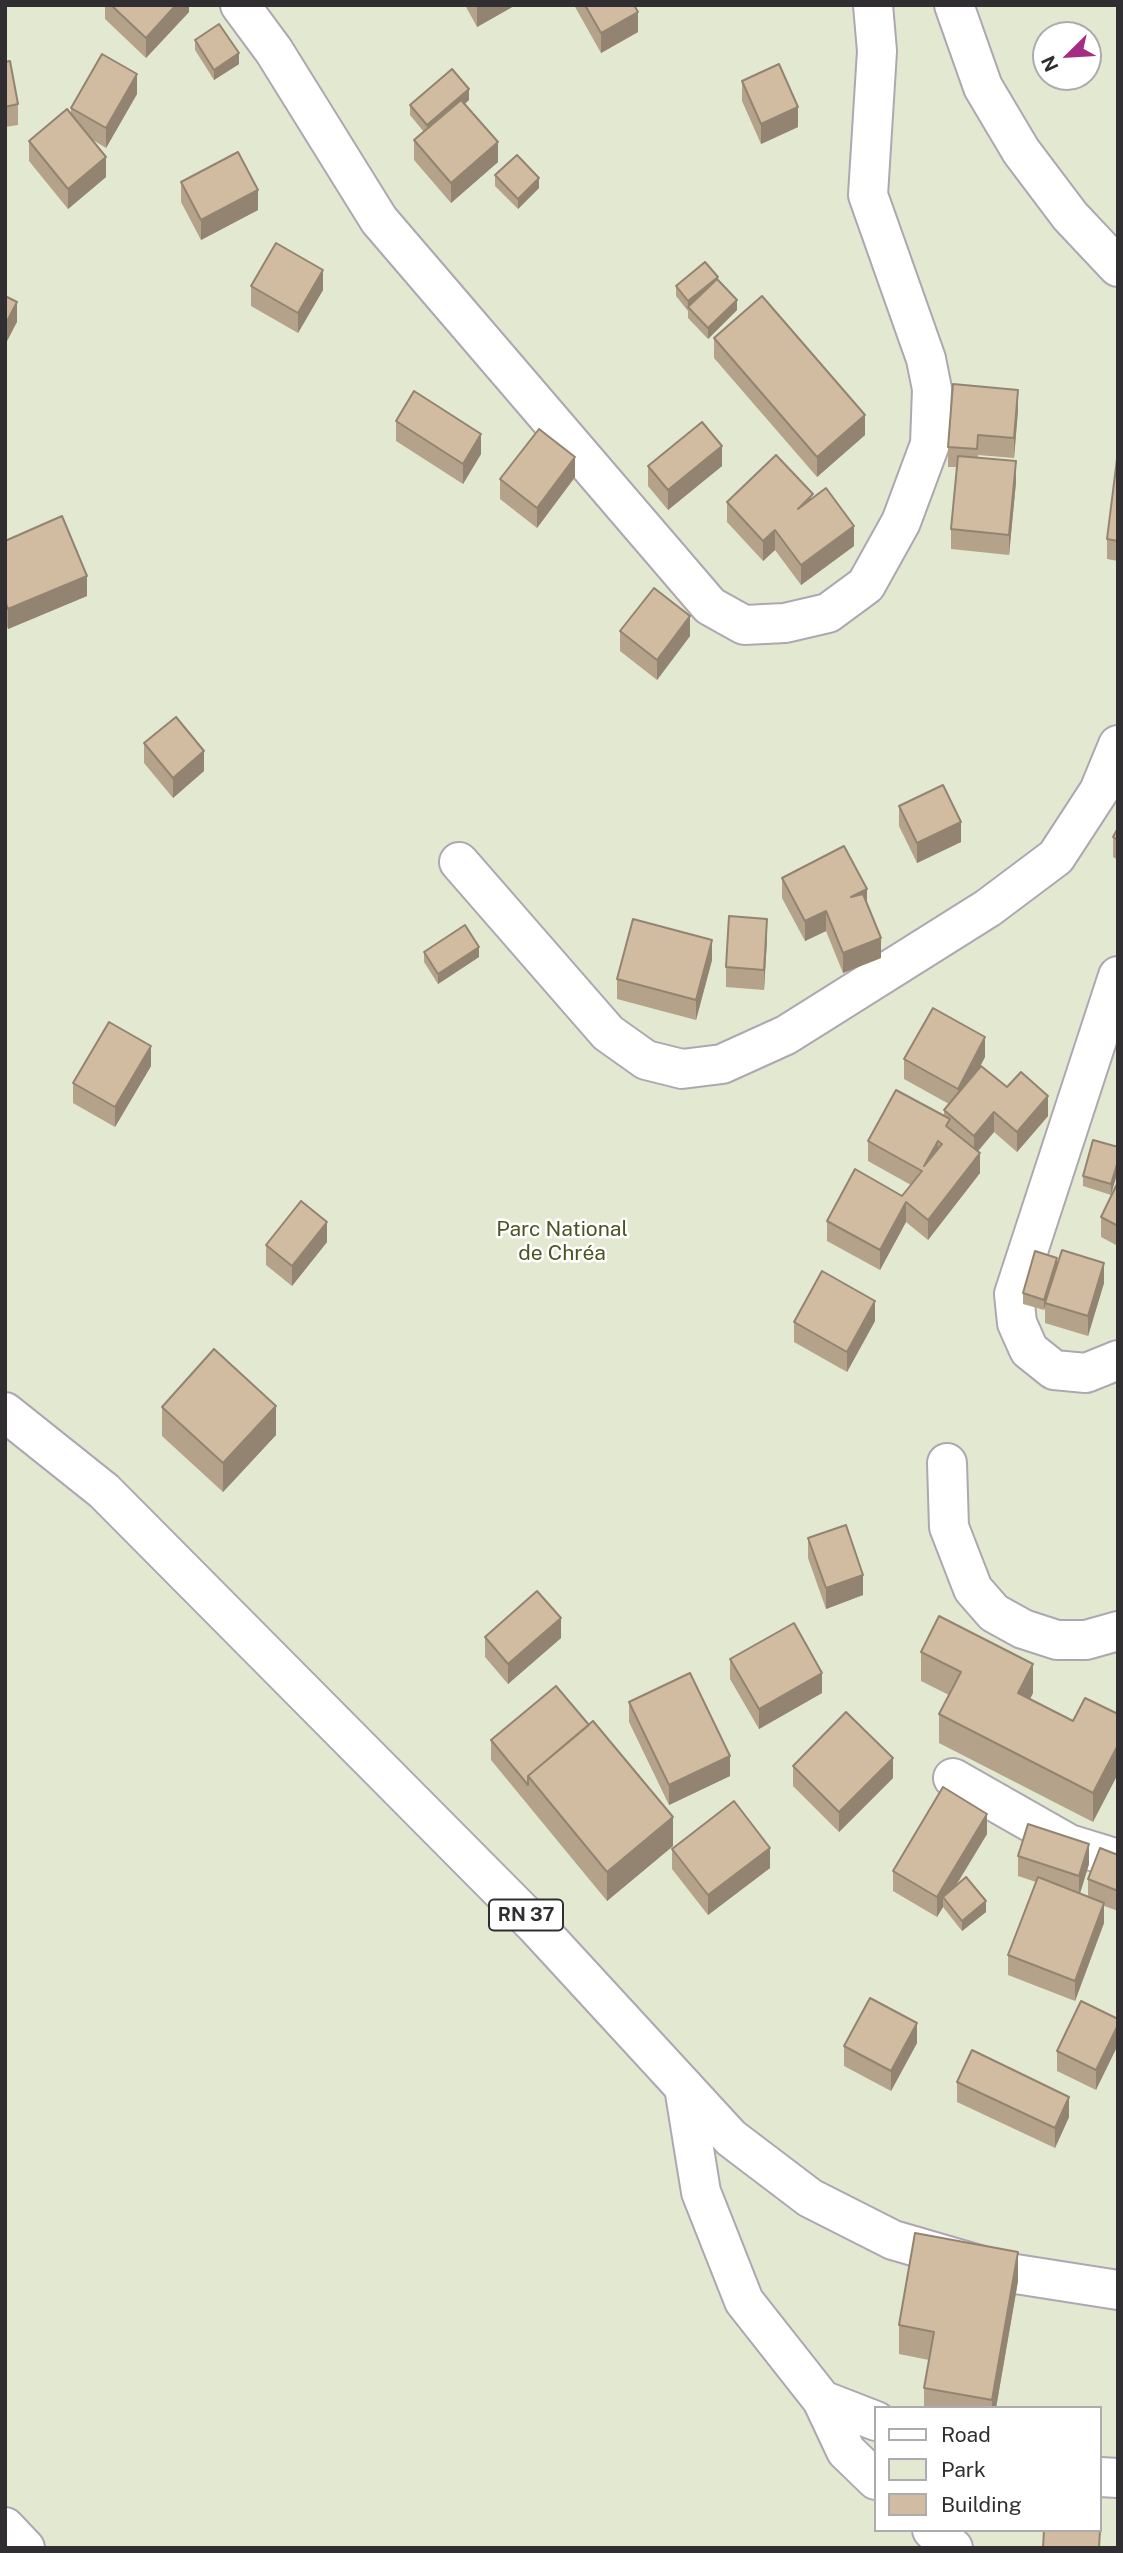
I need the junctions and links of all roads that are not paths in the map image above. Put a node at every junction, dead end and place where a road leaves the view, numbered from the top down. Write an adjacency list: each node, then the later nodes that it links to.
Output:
1 (240, 5): 5 (street)
2 (261, 5): 5 (street)
3 (873, 5): 5 (street)
4 (954, 5): 6 (street)
5 (269, 43)
6 (1118, 267)
7 (1118, 745): 8 (street)
8 (459, 862)
9 (1118, 976): 10 (street)
10 (1118, 1360)
11 (5, 1412): 16 (street, RN 37)
12 (947, 1463): 13 (street)
13 (1118, 1631)
14 (953, 1778): 15 (street)
15 (1118, 1859)
16 (684, 2087): 17 (street, RN 37); 18 (street)
17 (1118, 2290)
18 (822, 2400): 19 (street); 20 (street)
19 (874, 2420)
20 (874, 2478)
21 (5, 2527): 23 (street)
22 (934, 2532): 24 (street)
23 (25, 2548)
24 (953, 2548)

